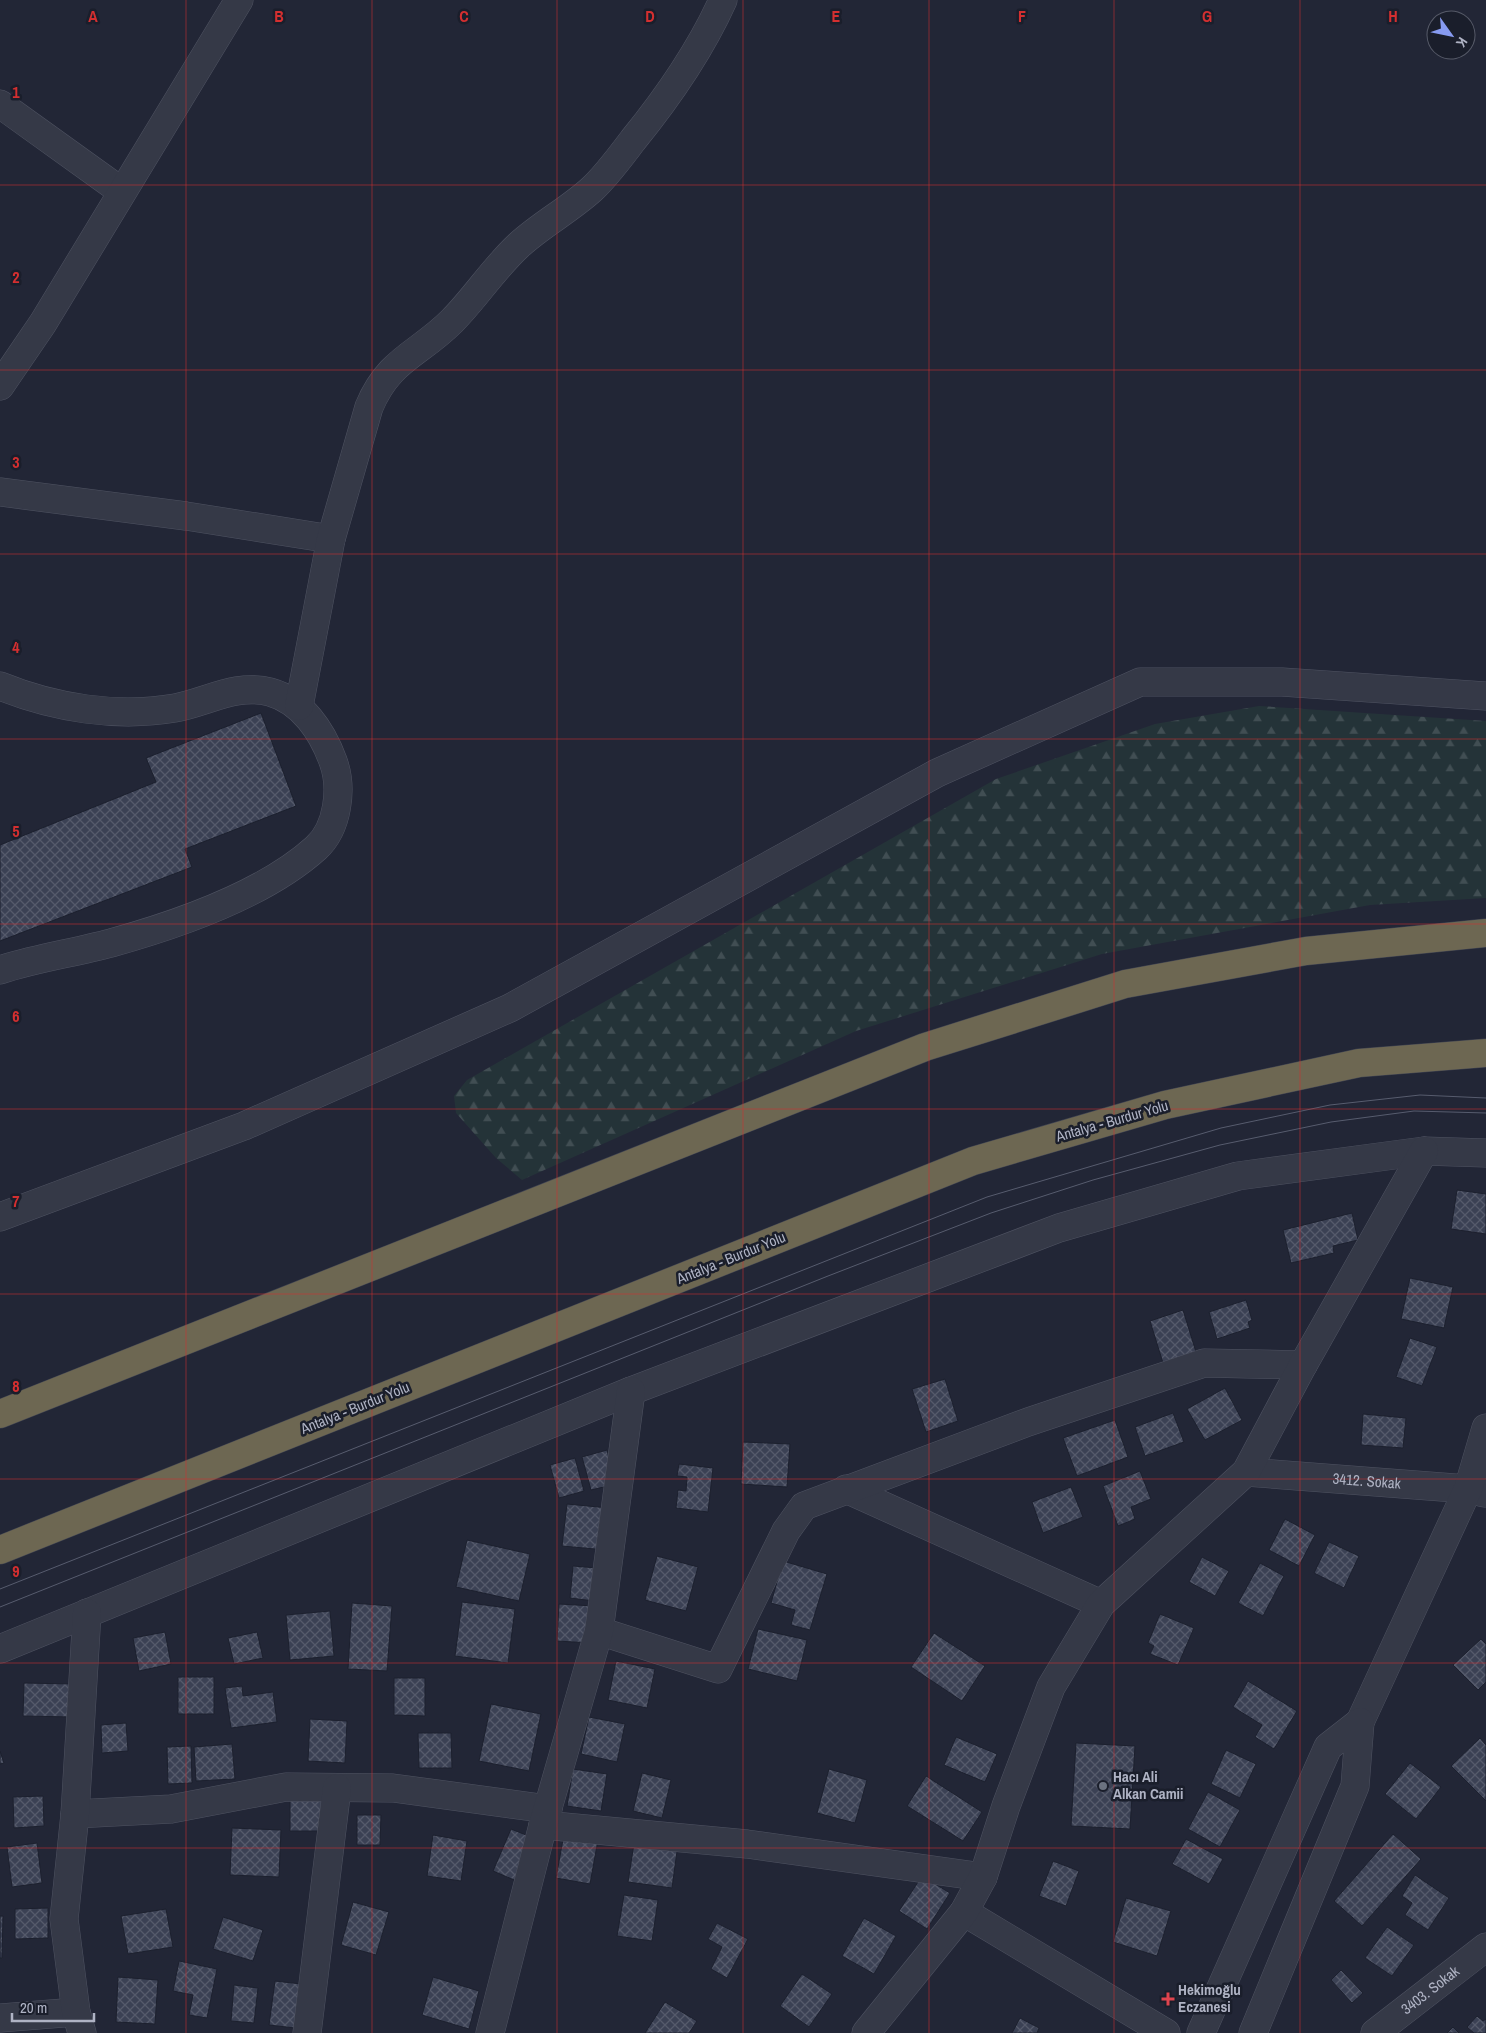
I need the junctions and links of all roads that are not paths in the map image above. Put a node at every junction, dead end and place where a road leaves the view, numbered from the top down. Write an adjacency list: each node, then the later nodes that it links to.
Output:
1 (239, 0): 4 (street)
2 (723, 0): 7 (street)
3 (0, 104): 4 (street)
4 (121, 191): 5 (street)
5 (0, 386)
6 (0, 492): 7 (street)
7 (331, 539): 10 (street)
8 (0, 686): 10 (street)
9 (1486, 696): 16 (street)
10 (299, 706): 12 (street)
11 (1486, 933): 19 (highway)
12 (0, 970)
13 (1486, 1053): 24 (highway, Antalya - Burdur Yolu)
14 (1424, 1152): 15 (street); 17 (street); 18 (street)
15 (1486, 1153)
16 (0, 1217)
17 (1303, 1365): 21 (street); 22 (street)
18 (631, 1391): 26 (street); 27 (street)
19 (0, 1414)
20 (1486, 1428): 23 (street)
21 (1246, 1472): 23 (street, 3412. Sokak); 25 (street)
22 (846, 1489): 25 (street); 27 (street)
23 (1477, 1491): 29 (street)
24 (0, 1550)
25 (1101, 1604): 33 (street)
26 (87, 1613): 28 (street); 31 (street)
27 (599, 1631): 32 (street)
28 (0, 1649)
29 (1360, 1722): 42 (street); 43 (street)
30 (337, 1788): 31 (street); 32 (street); 38 (street)
31 (75, 1814): 37 (street)
32 (545, 1817): 33 (street); 39 (street)
33 (983, 1877): 34 (street)
34 (964, 1912): 40 (street); 41 (street)
35 (1486, 1947): 44 (street, 3403. Sokak)
36 (0, 2018): 37 (street)
37 (79, 2022)
38 (307, 2033)
39 (490, 2033)
40 (866, 2033)
41 (1166, 2033)
42 (1201, 2033)
43 (1253, 2033)
44 (1375, 2033)

